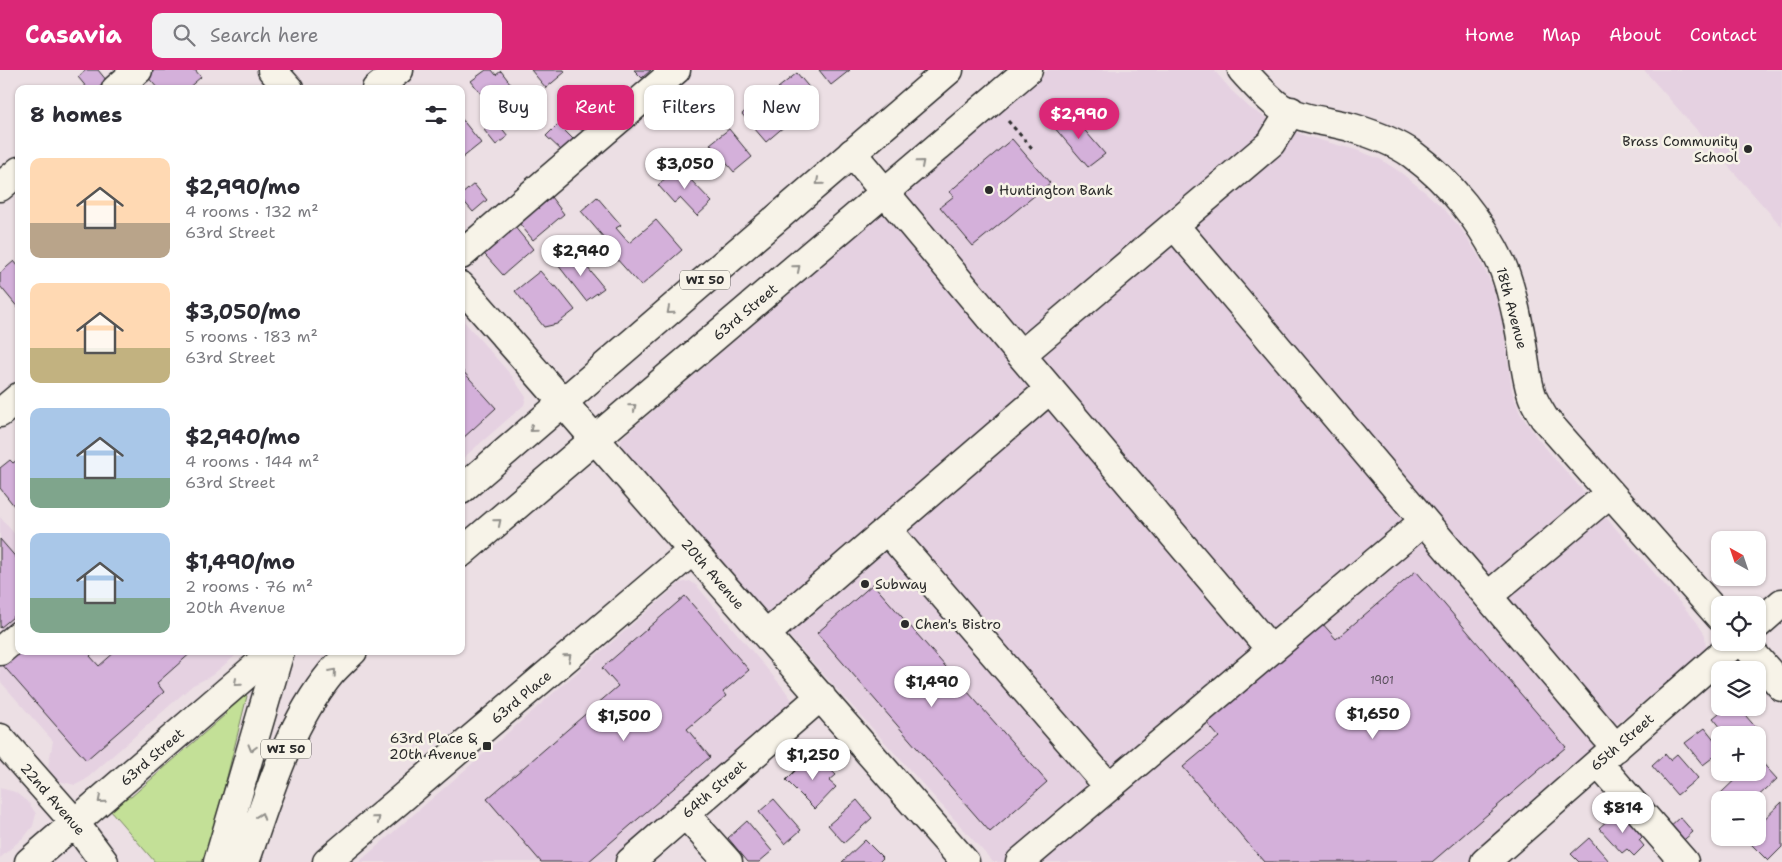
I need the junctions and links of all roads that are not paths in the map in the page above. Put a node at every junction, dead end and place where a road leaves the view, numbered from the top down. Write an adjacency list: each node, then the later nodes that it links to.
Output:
1 (138, 70): 8 (street)
2 (272, 70): 9 (street)
3 (399, 70): 10 (street)
4 (676, 70): 17 (street)
5 (949, 70): 12 (street, WI 50)
6 (1028, 70): 15 (street, 63rd Street, one-way to 6)
7 (1242, 70): 11 (street, 18th Avenue)
8 (121, 85)
9 (286, 85)
10 (381, 85)
11 (1291, 111): 16 (street); 26 (street, 18th Avenue)
12 (852, 153): 15 (street); 22 (street, WI 50, one-way to 22)
13 (15, 174): 14 (street)
14 (0, 187)
15 (885, 193): 19 (street); 24 (street, 63rd Street, one-way to 15)
16 (1174, 225): 19 (street); 27 (street)
17 (465, 252)
18 (465, 291): 22 (street, 20th Avenue)
19 (1021, 355): 20 (street)
20 (1050, 389): 28 (street); 37 (street)
21 (15, 400): 23 (street)
22 (563, 403): 24 (street, 20th Avenue); 25 (street, WI 50, one-way to 25)
23 (0, 413)
24 (596, 439): 29 (street, 63rd Street, one-way to 24); 30 (street, 20th Avenue)
25 (465, 487)
26 (1610, 493): 31 (street); 33 (street, 18th Avenue)
27 (1424, 521): 31 (street); 37 (street)
28 (887, 530): 35 (street); 48 (street)
29 (465, 550)
30 (692, 551): 35 (street, 20th Avenue); 51 (street, 63rd Place, one-way to 30)
31 (1488, 596): 47 (street)
32 (1782, 603): 34 (street)
33 (1711, 606)
34 (1766, 617)
35 (766, 634): 45 (street, 20th Avenue)
36 (15, 638): 38 (street)
37 (1272, 650): 48 (street)
38 (0, 651)
39 (1726, 651): 47 (street, 65th Street)
40 (1751, 651): 44 (street)
41 (269, 655): 50 (street, 63rd Street, one-way to 50)
42 (279, 655): 54 (street, WI 50, one-way to 54)
43 (349, 655): 55 (street, WI 50, one-way to 43)
44 (1782, 687)
45 (821, 696): 49 (street, 64th Street); 58 (street, 20th Avenue)
46 (0, 738): 50 (street, 22nd Avenue)
47 (1607, 756): 60 (street, 65th Street); 61 (street)
48 (1109, 787): 59 (street)
49 (686, 814): 56 (street, 64th Street); 57 (street)
50 (75, 823): 52 (street, 63rd Street); 53 (street, 22nd Avenue)
51 (343, 857)
52 (29, 862)
53 (104, 862)
54 (218, 862)
55 (245, 862)
56 (630, 862)
57 (728, 862)
58 (965, 862)
59 (1020, 862)
60 (1486, 862)
61 (1684, 862)

